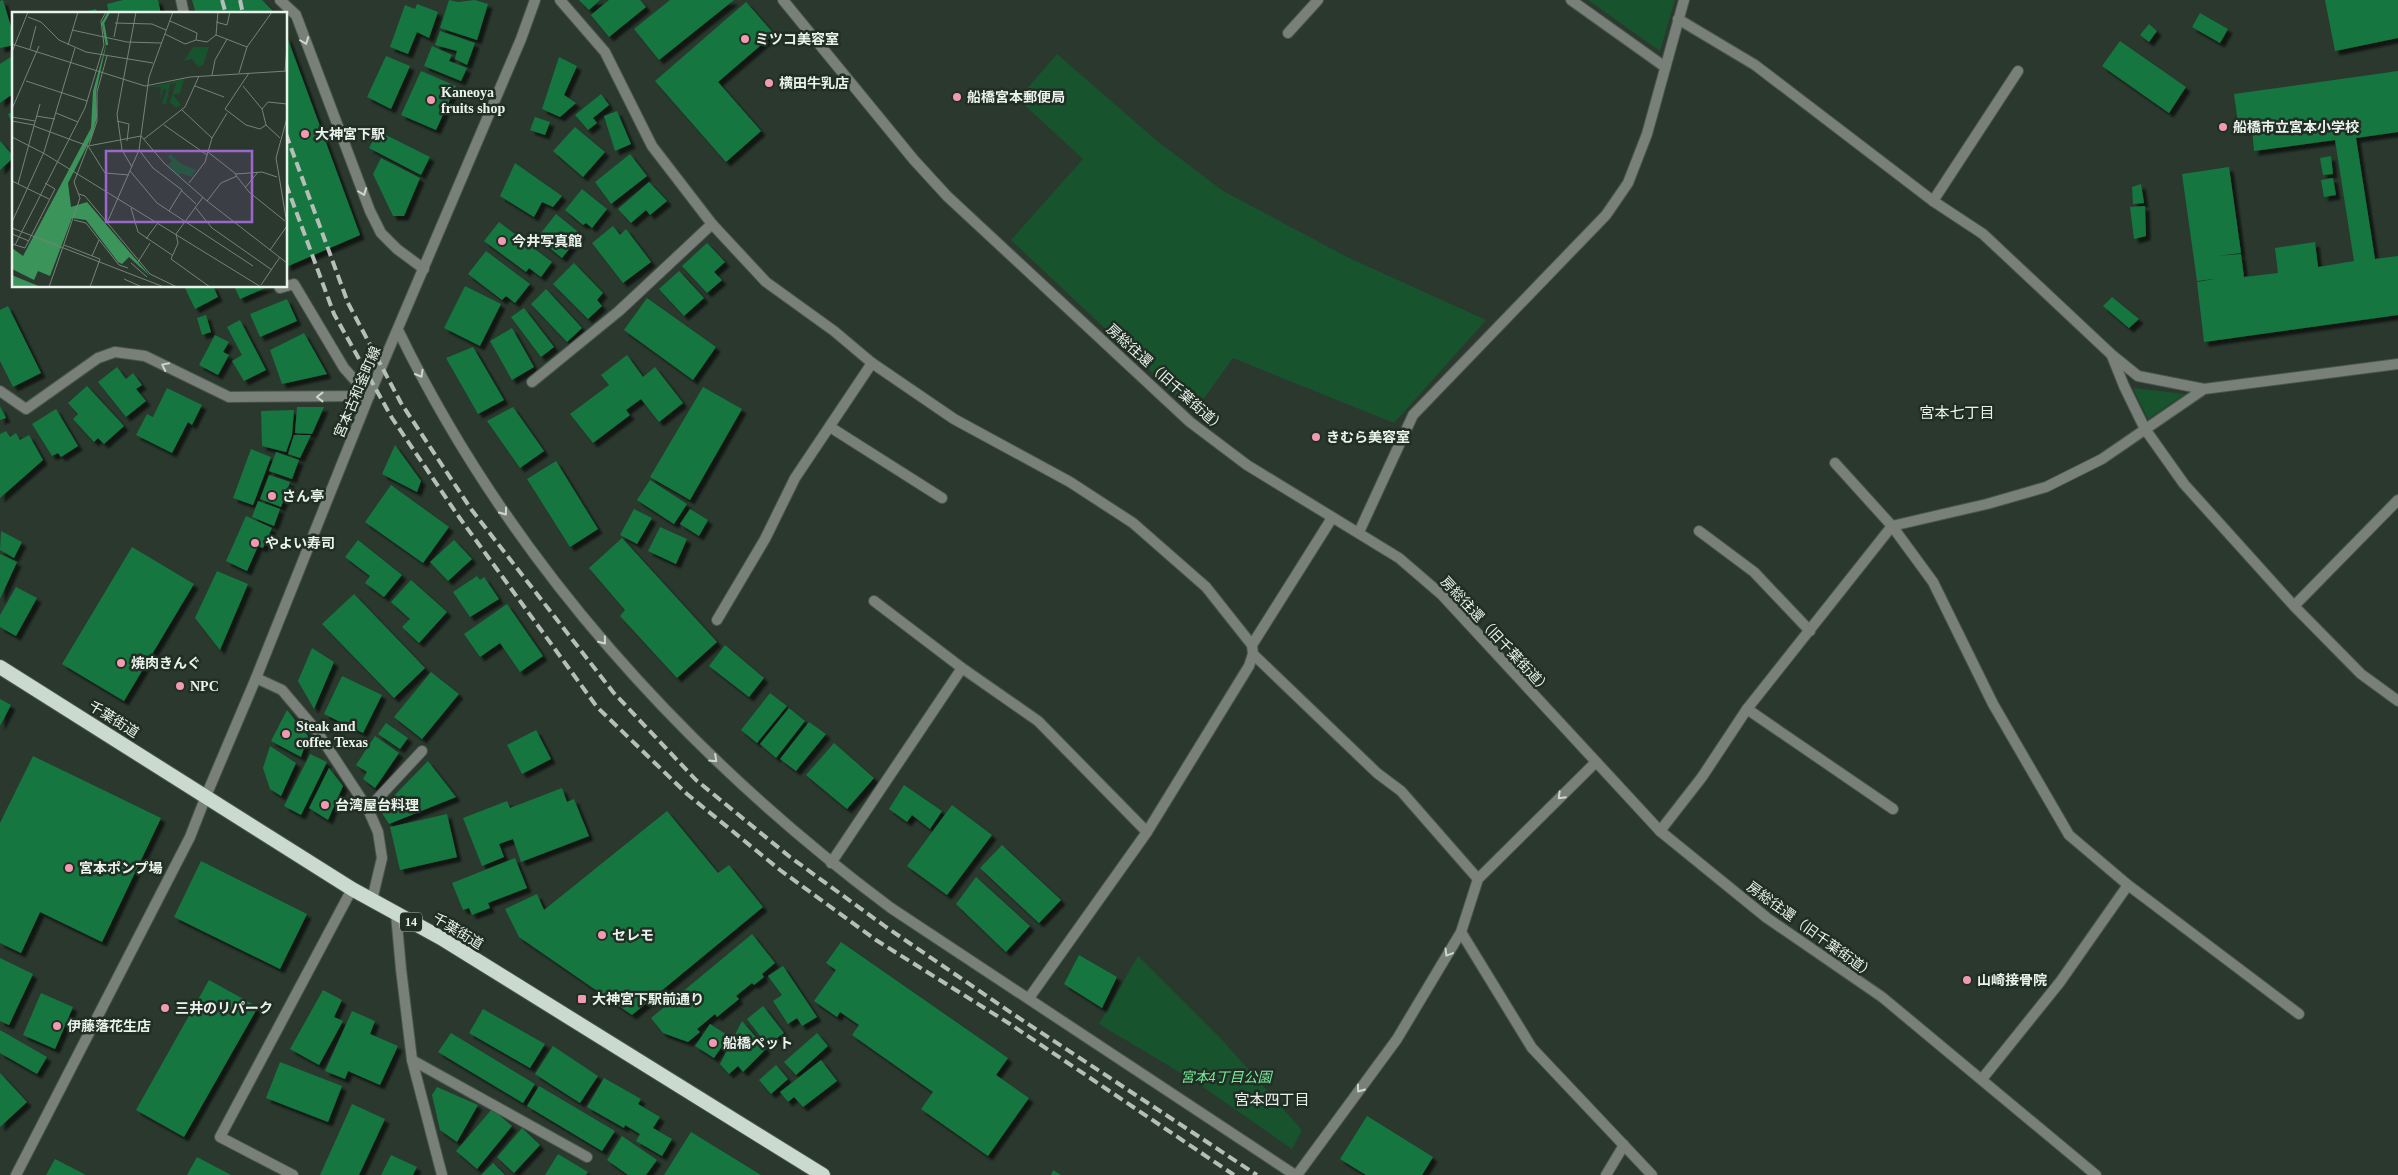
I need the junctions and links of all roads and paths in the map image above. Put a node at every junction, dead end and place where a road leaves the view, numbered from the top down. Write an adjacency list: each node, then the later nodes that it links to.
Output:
1 (280, 0): 14 (street, one-way to 14)
2 (535, 0): 14 (street, 宮本古和釜町線)
3 (560, 0): 13 (street)
4 (782, 0): 29 (street, 房総往還（旧千葉街道）)
5 (1318, 0): 9 (street)
6 (1571, 0): 10 (street)
7 (1684, 0): 8 (street)
8 (1678, 19): 10 (street); 12 (street)
9 (1288, 33)
10 (1665, 67): 32 (street)
11 (2018, 71): 12 (street)
12 (1933, 201): 17 (street)
13 (712, 224): 18 (street); 20 (street)
14 (424, 269): 16 (street, 宮本古和釜町線)
15 (288, 286): 23 (street)
16 (398, 330): 23 (street, 宮本古和釜町線); 50 (street, one-way to 50)
17 (2112, 355): 21 (street); 25 (street)
18 (872, 363): 24 (street); 37 (street)
19 (2398, 364): 21 (street)
20 (532, 382)
21 (2204, 389): 25 (street)
22 (0, 391): 23 (street, one-way to 22)
23 (369, 396): 40 (street, 宮本古和釜町線)
24 (830, 427): 27 (street); 35 (street)
25 (2145, 428): 30 (street); 34 (street)
26 (1835, 463): 30 (street)
27 (942, 498)
28 (2398, 500): 34 (street)
29 (1332, 518): 32 (street, 房総往還（旧千葉街道）); 37 (street)
30 (1892, 526): 36 (street); 52 (street)
31 (1699, 531): 36 (street)
32 (1359, 532): 44 (street, 房総往還（旧千葉街道）)
33 (874, 601): 39 (street)
34 (2294, 606): 41 (street)
35 (717, 620)
36 (1810, 631): 42 (street)
37 (1252, 649): 49 (street); 51 (street)
38 (0, 667): 45 (highway, 千葉街道 / 14)
39 (962, 668): 49 (street); 50 (street)
40 (256, 678): 45 (street, 宮本古和釜町線); 46 (street)
41 (2398, 701)
42 (1747, 709): 47 (street); 48 (street)
43 (422, 751): 46 (street)
44 (1596, 762): 48 (street, 房総往還（旧千葉街道）); 51 (street, one-way to 51)
45 (206, 796): 53 (highway, 千葉街道 / 14); 63 (street, 宮本古和釜町線)
46 (368, 809): 54 (street)
47 (1893, 809)
48 (1660, 831): 60 (street, 房総往還（旧千葉街道）)
49 (1147, 832): 57 (street)
50 (831, 863): 57 (street)
51 (1478, 879): 56 (street)
52 (2128, 885): 58 (street); 60 (street)
53 (352, 889): 54 (highway, 千葉街道 / 14); 64 (street)
54 (372, 900): 55 (highway, 千葉街道 / 14)
55 (396, 914): 59 (street); 66 (highway, 千葉街道 / 14)
56 (1461, 932): 61 (street); 67 (street, one-way to 67)
57 (1029, 998): 67 (street)
58 (2299, 1014)
59 (412, 1060): 62 (street); 65 (street)
60 (1982, 1079): 70 (street, 房総往還（旧千葉街道）)
61 (1624, 1145): 68 (street); 69 (street)
62 (587, 1157)
63 (16, 1175)
64 (292, 1175)
65 (442, 1175)
66 (823, 1175)
67 (1296, 1175)
68 (1606, 1175)
69 (1652, 1175)
70 (2096, 1175)

